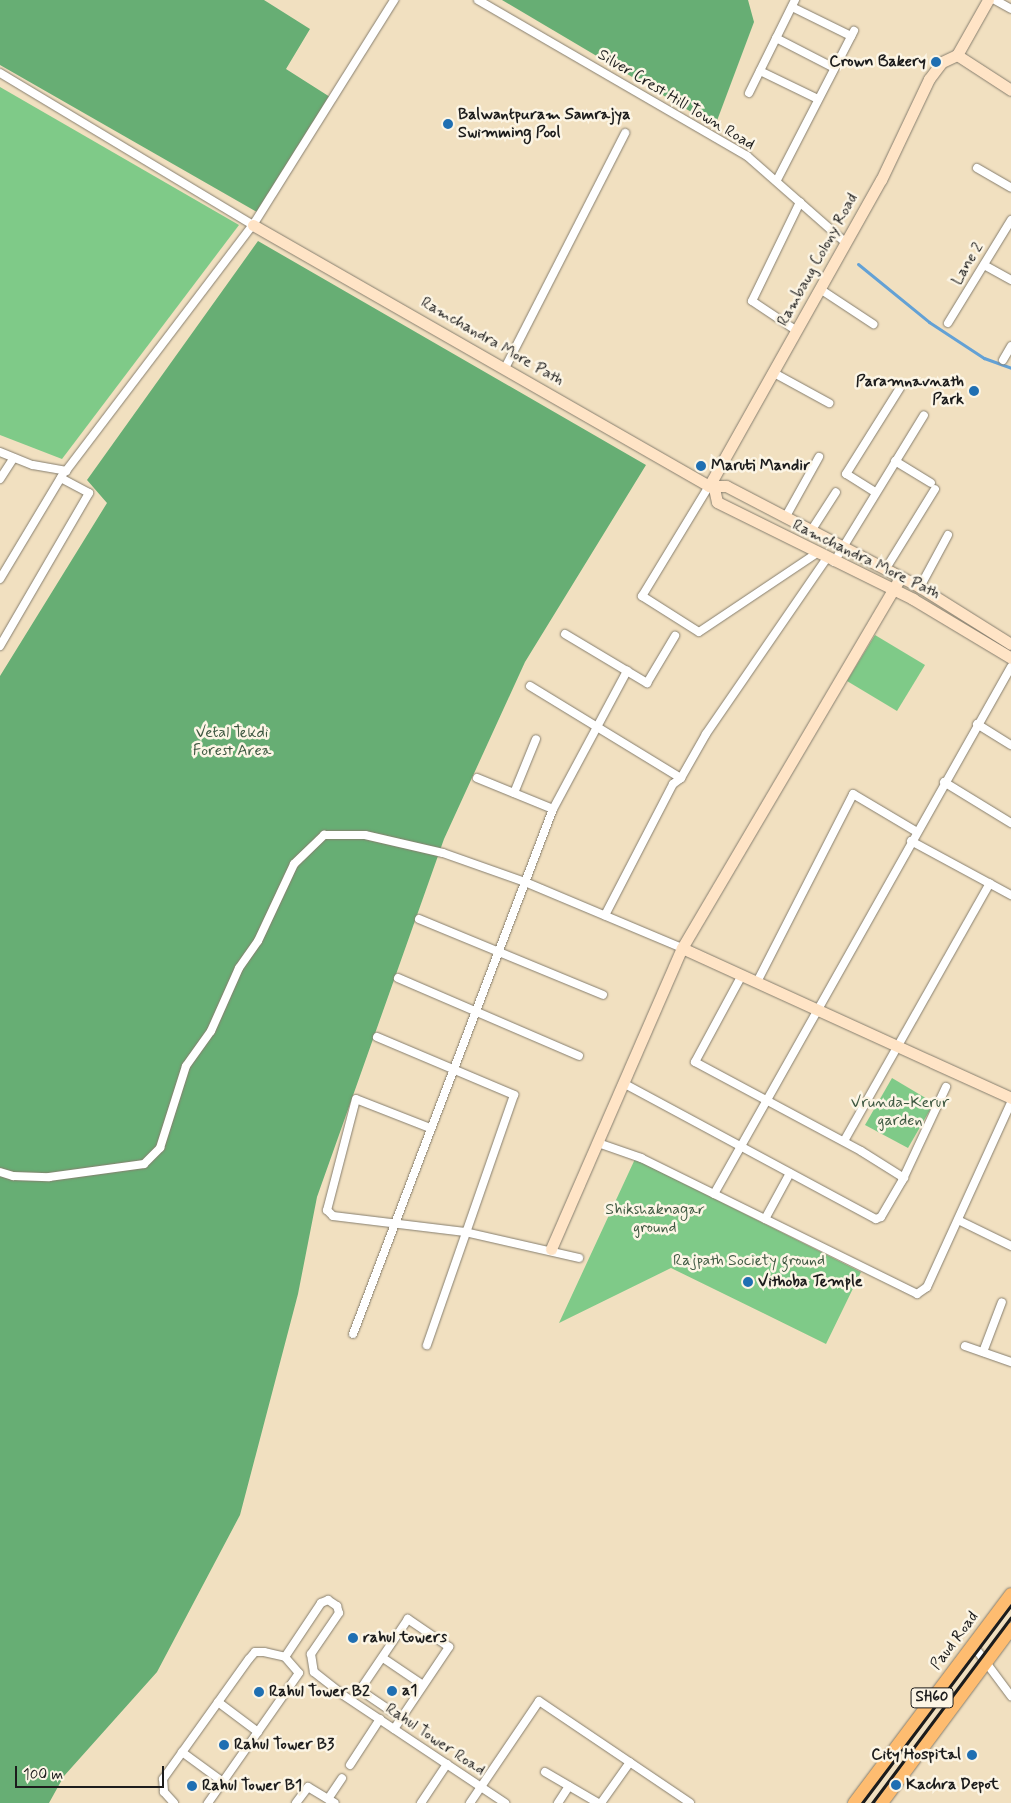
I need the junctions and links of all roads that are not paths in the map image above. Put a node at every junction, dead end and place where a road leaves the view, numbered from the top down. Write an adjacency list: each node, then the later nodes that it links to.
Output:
1 (394, 0): 21 (street)
2 (478, 0): 17 (street, Silver Crest Hill Town Road)
3 (988, 0): 8 (street, Rambaug Colony Road)
4 (995, 0): 6 (street)
5 (793, 3): 7 (street); 9 (street)
6 (1011, 9)
7 (776, 38): 9 (street); 10 (street)
8 (957, 55): 12 (street); 22 (street, Rambaug Colony Road)
9 (834, 68): 14 (street)
10 (760, 71): 13 (street); 14 (street)
11 (0, 73): 21 (street)
12 (1011, 90)
13 (749, 93)
14 (818, 100): 17 (street)
15 (625, 133): 31 (street)
16 (977, 168): 18 (street)
17 (776, 180): 19 (street, Silver Crest Hill Town Road)
18 (1011, 188)
19 (800, 202): 22 (street, Silver Crest Hill Town Road); 28 (street)
20 (1011, 220): 23 (street, Lane 2)
21 (254, 225): 31 (street, Ramchandra More Path); 40 (street)
22 (846, 243): 25 (street, Rambaug Colony Road)
23 (984, 264): 24 (street); 26 (street, Lane 2)
24 (1011, 280)
25 (820, 289): 27 (street); 28 (street, Rambaug Colony Road)
26 (948, 323)
27 (873, 324)
28 (797, 331): 32 (street, Rambaug Colony Road)
29 (1011, 346): 30 (street)
30 (1004, 360)
31 (505, 368): 43 (street, Ramchandra More Path)
32 (774, 373): 34 (street); 43 (street, Rambaug Colony Road)
33 (900, 388): 45 (street)
34 (829, 403)
35 (924, 415): 39 (street)
36 (0, 452): 38 (street)
37 (819, 457): 46 (street)
38 (13, 459): 40 (street); 42 (street)
39 (894, 461): 45 (street); 51 (street)
40 (66, 471): 41 (street)
41 (61, 478): 53 (street); 59 (street)
42 (0, 479)
43 (711, 487): 46 (street, Ramchandra More Path); 50 (street, Ramchandra More Path); 50 (street)
44 (836, 492): 47 (street)
45 (875, 492): 49 (street)
46 (785, 518): 47 (street, Ramchandra More Path)
47 (811, 531): 49 (street, Ramchandra More Path)
48 (948, 535): 54 (street)
49 (842, 548): 50 (street); 51 (street, Ramchandra More Path)
50 (826, 557): 55 (street, Ramchandra More Path); 69 (street)
51 (885, 570): 52 (street, Ramchandra More Path)
52 (900, 578): 54 (street, Ramchandra More Path); 55 (street)
53 (0, 579)
54 (920, 587): 58 (street, Ramchandra More Path)
55 (894, 590): 60 (street, Ramchandra More Path); 81 (street)
56 (565, 634): 62 (street)
57 (675, 636): 62 (street)
58 (1011, 644)
59 (0, 646)
60 (1011, 658)
61 (1011, 666): 64 (street)
62 (627, 671): 65 (street)
63 (530, 686): 65 (street)
64 (977, 724): 67 (street); 70 (street)
65 (595, 725): 69 (street); 72 (street)
66 (536, 739): 71 (street)
67 (1011, 745)
68 (477, 778): 71 (street)
69 (680, 778): 79 (street)
70 (944, 782): 73 (street); 74 (street)
71 (514, 793): 72 (street)
72 (553, 809): 76 (street)
73 (1011, 823)
74 (916, 832): 75 (street); 85 (street)
75 (911, 841): 77 (street); 88 (street)
76 (524, 882): 79 (street); 82 (street); 102 (street)
77 (990, 883): 78 (street); 90 (street)
78 (1011, 895)
79 (605, 915): 81 (street)
80 (419, 919): 82 (street)
81 (682, 948): 83 (street); 93 (street)
82 (498, 951): 86 (street); 87 (street)
83 (742, 975): 85 (street); 96 (street)
84 (398, 978): 87 (street)
85 (757, 982): 88 (street)
86 (604, 995)
87 (476, 1010): 91 (street); 92 (street)
88 (817, 1010): 90 (street); 96 (street)
89 (377, 1037): 92 (street)
90 (898, 1047): 95 (street); 99 (street)
91 (579, 1056)
92 (453, 1069): 98 (street); 109 (street)
93 (623, 1083): 100 (street); 101 (street)
94 (946, 1088): 104 (street)
95 (1011, 1098)
96 (766, 1099): 99 (street); 101 (street)
97 (1011, 1102): 107 (street)
98 (430, 1128): 108 (street); 108 (street)
99 (844, 1141): 104 (street)
100 (598, 1143): 105 (street); 111 (street)
101 (739, 1145): 103 (street); 105 (street)
102 (0, 1172)
103 (790, 1173): 104 (street); 106 (street)
104 (904, 1178)
105 (714, 1194): 106 (street)
106 (765, 1218): 107 (street)
107 (958, 1220): 110 (street)
108 (394, 1225): 109 (street); 114 (street)
109 (465, 1232): 111 (street); 115 (street)
110 (1011, 1246)
111 (550, 1249): 112 (street)
112 (579, 1258)
113 (1002, 1302): 117 (street)
114 (353, 1334)
115 (426, 1345)
116 (965, 1346): 117 (street)
117 (983, 1352): 118 (street)
118 (1011, 1362)
119 (1011, 1594): 121 (main road, Paud Road / SH60)
120 (1011, 1629): 124 (main road, SH60)
121 (973, 1645): 124 (street); 151 (main road, Paud Road / SH60)
122 (285, 1657): 127 (street); 129 (street, Rahul Tower Road); 131 (street)
123 (382, 1658): 125 (street); 125 (street); 128 (street)
124 (986, 1662): 126 (street); 152 (main road, SH60)
125 (423, 1685): 128 (street)
126 (1010, 1694)
127 (218, 1702): 131 (street); 132 (street)
128 (401, 1718): 130 (street)
129 (380, 1719): 130 (street, Rahul Tower Road); 135 (street)
130 (394, 1729): 134 (street, Rahul Tower Road)
131 (258, 1732): 138 (street)
132 (182, 1752): 138 (street); 142 (street)
133 (630, 1762): 140 (street); 149 (street); 150 (street)
134 (447, 1764): 140 (street, Rahul Tower Road); 145 (street)
135 (350, 1765)
136 (545, 1772): 139 (street)
137 (342, 1778): 141 (street)
138 (222, 1782): 143 (street)
139 (569, 1786): 148 (street); 149 (street)
140 (481, 1788): 146 (street); 147 (street, Rahul Tower Road)
141 (332, 1801): 144 (street)
142 (174, 1803)
143 (208, 1803)
144 (296, 1803)
145 (421, 1803)
146 (470, 1803)
147 (505, 1803)
148 (558, 1803)
149 (599, 1803)
150 (690, 1803)
151 (854, 1803)
152 (882, 1803)

